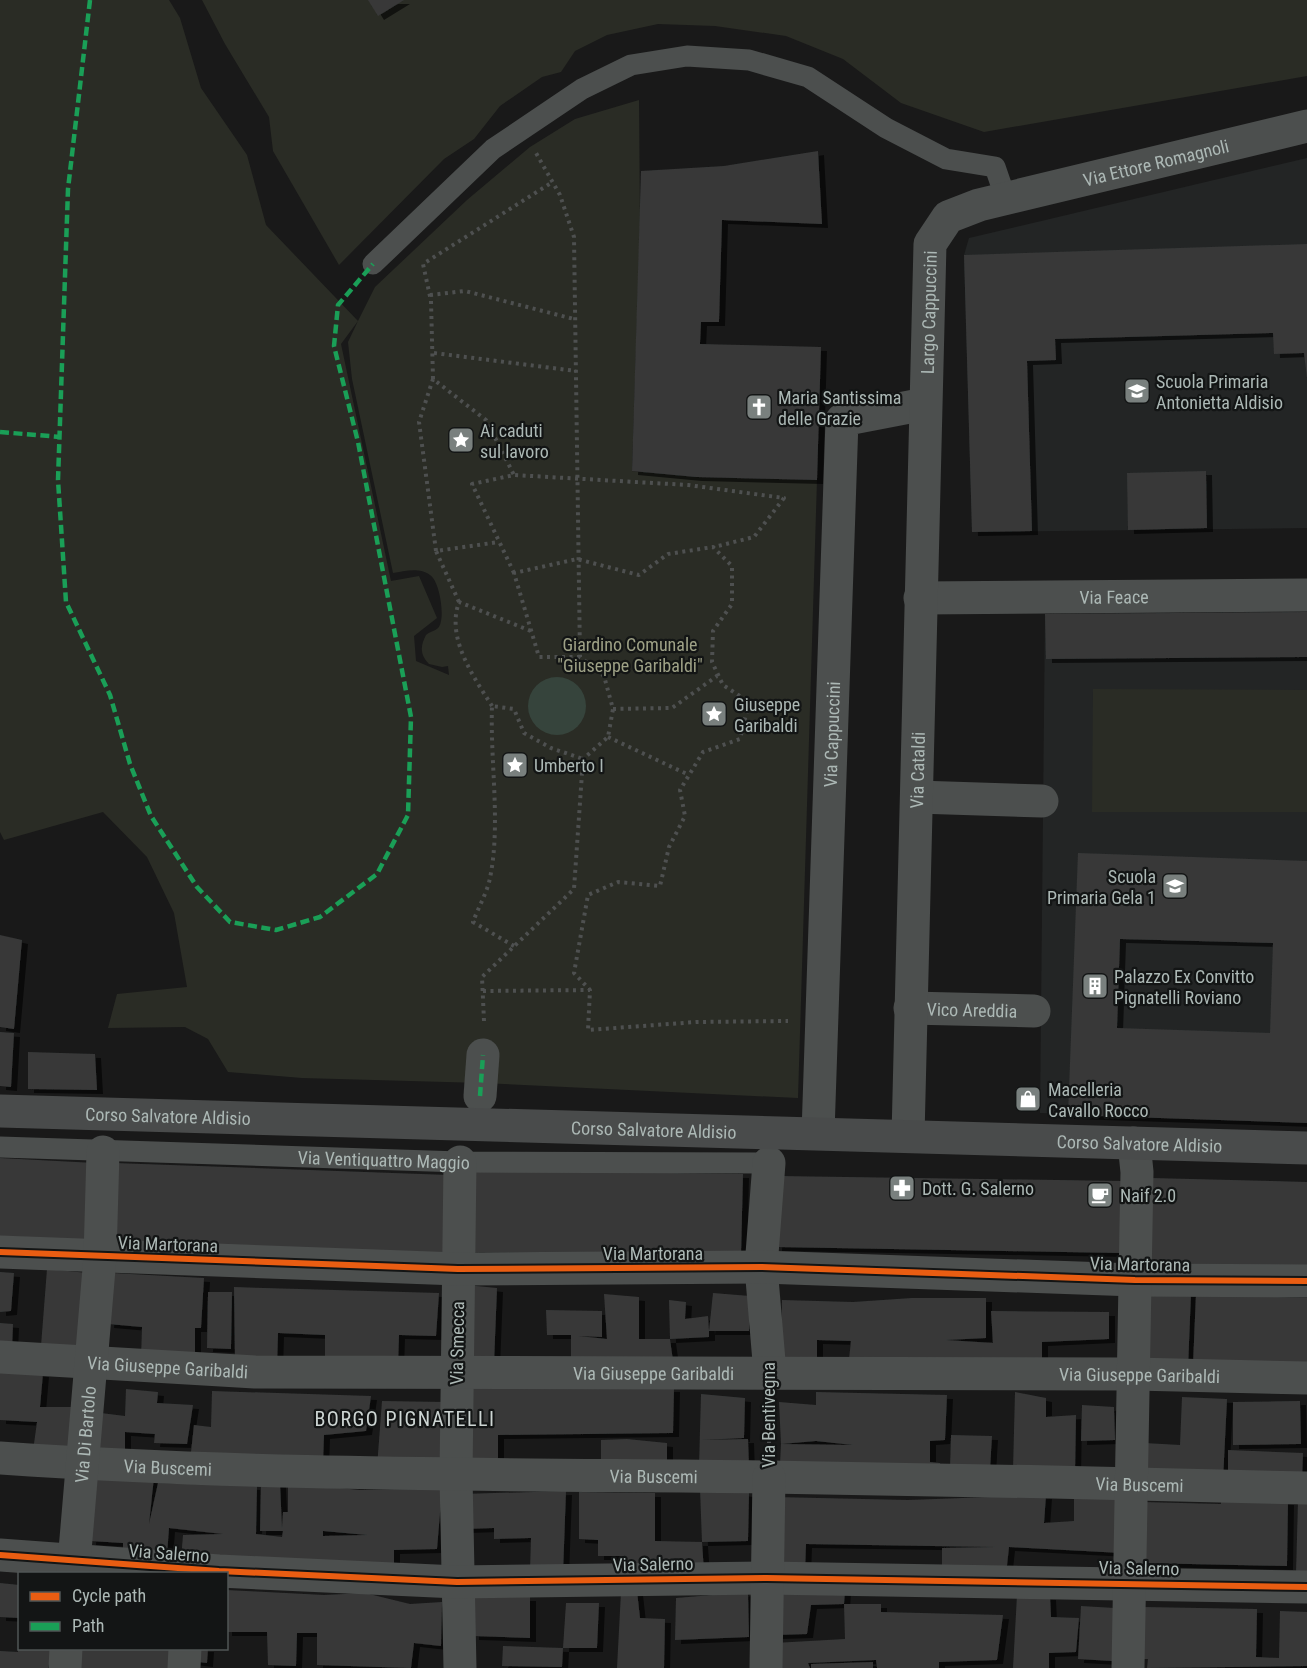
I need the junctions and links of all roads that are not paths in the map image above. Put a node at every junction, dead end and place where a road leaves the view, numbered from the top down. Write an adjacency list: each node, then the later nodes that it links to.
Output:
1 (1307, 126): 2 (street, Via Ettore Romagnoli)
2 (1006, 199): 3 (lane); 4 (street, Largo Cappuccini)
3 (373, 264)
4 (926, 404): 6 (street, Via Cataldi); 14 (street, Via Cappuccini)
5 (1307, 595): 6 (street, Via Feace)
6 (920, 598): 7 (street, Via Cataldi)
7 (917, 797): 8 (street); 9 (street, Via Cataldi)
8 (1042, 801)
9 (910, 1008): 10 (street, Vico Areddia); 15 (street, Via Cataldi)
10 (1034, 1011)
11 (483, 1054): 12 (street)
12 (480, 1095)
13 (0, 1111): 14 (street, Corso Salvatore Aldisio)
14 (818, 1133): 15 (street, Corso Salvatore Aldisio)
15 (908, 1136): 16 (street, Corso Salvatore Aldisio)
16 (1134, 1143): 18 (street, Corso Salvatore Aldisio); 26 (street)
17 (0, 1147): 19 (lane, Via Ventiquattro Maggio)
18 (1307, 1148)
19 (104, 1152): 20 (lane, Via Ventiquattro Maggio); 23 (street, Via Di Bartolo)
20 (460, 1162): 21 (lane, Via Ventiquattro Maggio); 25 (street, Via Smecca)
21 (769, 1163): 24 (street, Via Bentivegna)
22 (0, 1252): 23 (street, Via Martorana)
23 (100, 1257): 25 (street, Via Martorana); 29 (street, Via Di Bartolo)
24 (761, 1267): 25 (street, Via Martorana); 26 (street, Via Martorana); 31 (street, Via Bentivegna)
25 (458, 1269): 30 (street, Via Smecca)
26 (1135, 1280): 27 (street, Via Martorana); 32 (street)
27 (1307, 1281)
28 (0, 1357): 29 (street, Via Giuseppe Garibaldi)
29 (92, 1362): 30 (street, Via Giuseppe Garibaldi); 35 (street, Via Di Bartolo)
30 (456, 1372): 31 (street, Via Giuseppe Garibaldi); 36 (street, Via Smecca)
31 (770, 1373): 32 (street, Via Giuseppe Garibaldi)
32 (1134, 1374): 33 (street, Via Giuseppe Garibaldi); 38 (street)
33 (1307, 1378)
34 (0, 1458): 35 (street, Via Buscemi)
35 (82, 1464): 36 (street, Via Buscemi); 41 (street, Via Di Bartolo)
36 (456, 1476): 37 (street, Via Buscemi); 46 (street, Via Smecca)
37 (769, 1477): 38 (street, Via Buscemi); 45 (street, Via Bentivegna)
38 (1131, 1484): 39 (street, Via Buscemi); 47 (street)
39 (1307, 1488)
40 (0, 1555): 41 (street, Via Salerno)
41 (74, 1567): 42 (street, Via Salerno)
42 (190, 1571): 43 (street, Via Salerno)
43 (214, 1572)
44 (228, 1573): 46 (street, Via Salerno)
45 (767, 1578): 46 (street, Via Salerno); 47 (street, Via Salerno); 54 (street, Via Bentivegna)
46 (457, 1582): 53 (street, Via Smecca)
47 (1130, 1582): 48 (street, Via Salerno); 55 (street)
48 (1307, 1587)
49 (66, 1650): 51 (street)
50 (185, 1650): 52 (street)
51 (64, 1668)
52 (184, 1668)
53 (460, 1668)
54 (766, 1668)
55 (1128, 1668)

